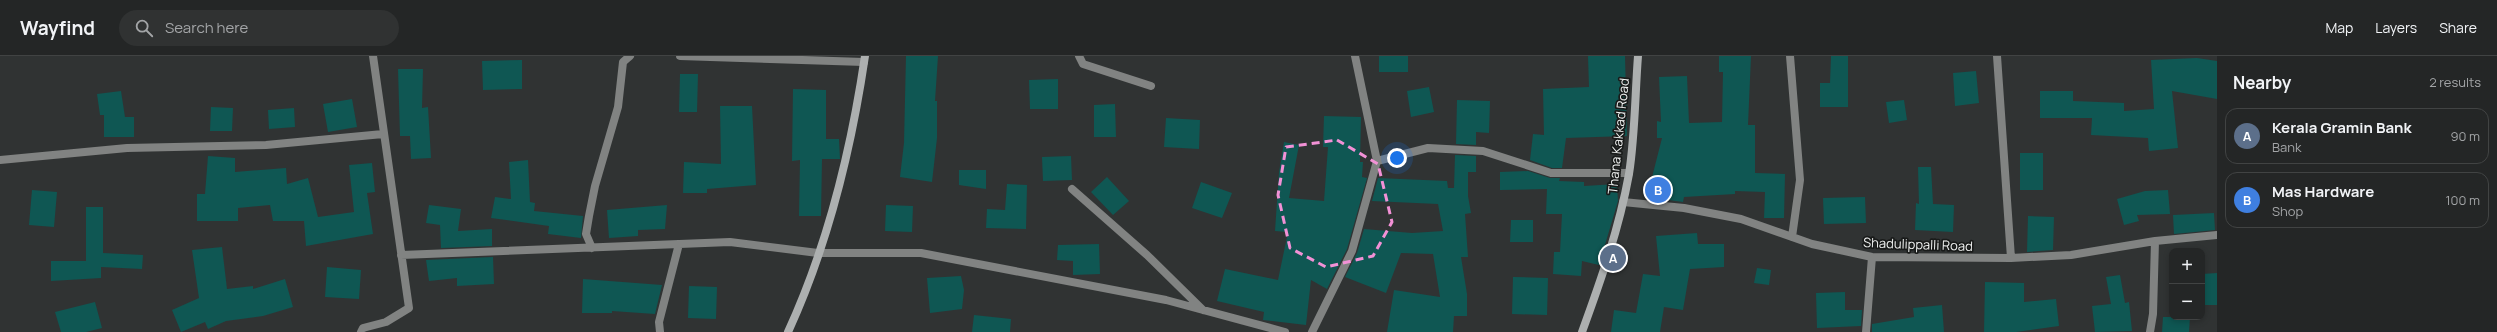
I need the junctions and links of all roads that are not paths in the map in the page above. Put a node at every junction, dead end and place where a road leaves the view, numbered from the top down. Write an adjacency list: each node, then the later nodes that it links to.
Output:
1 (373, 56): 11 (street)
2 (630, 56): 21 (street)
3 (680, 56): 9 (street)
4 (1079, 56): 10 (street)
5 (1355, 56): 13 (street)
6 (1638, 56): 14 (main road, Thana Kakkad Road)
7 (1790, 56): 18 (street)
8 (1997, 56): 25 (street)
9 (865, 59): 22 (main road)
10 (1151, 86)
11 (383, 134): 12 (street); 23 (street)
12 (0, 160)
13 (1377, 161): 14 (street); 31 (street)
14 (1629, 173): 16 (main road, Thana Kakkad Road)
15 (1072, 189): 26 (street)
16 (1623, 202): 18 (street, Shadulippalli Road); 32 (main road, Thana Kakkad Road)
17 (2217, 235): 19 (street, Shadulippalli Road)
18 (1792, 237): 24 (street, Shadulippalli Road)
19 (2155, 241): 25 (street, Shadulippalli Road); 34 (street)
20 (679, 244): 21 (street); 22 (street); 28 (street)
21 (592, 248): 23 (street)
22 (818, 253): 26 (street); 29 (main road)
23 (401, 255): 27 (street)
24 (1872, 257): 25 (street, Shadulippalli Road); 33 (street)
25 (2011, 258)
26 (1204, 310): 30 (street)
27 (361, 332)
28 (660, 332)
29 (788, 332)
30 (1285, 332)
31 (1312, 332)
32 (1582, 332)
33 (1866, 332)
34 (2150, 332)

